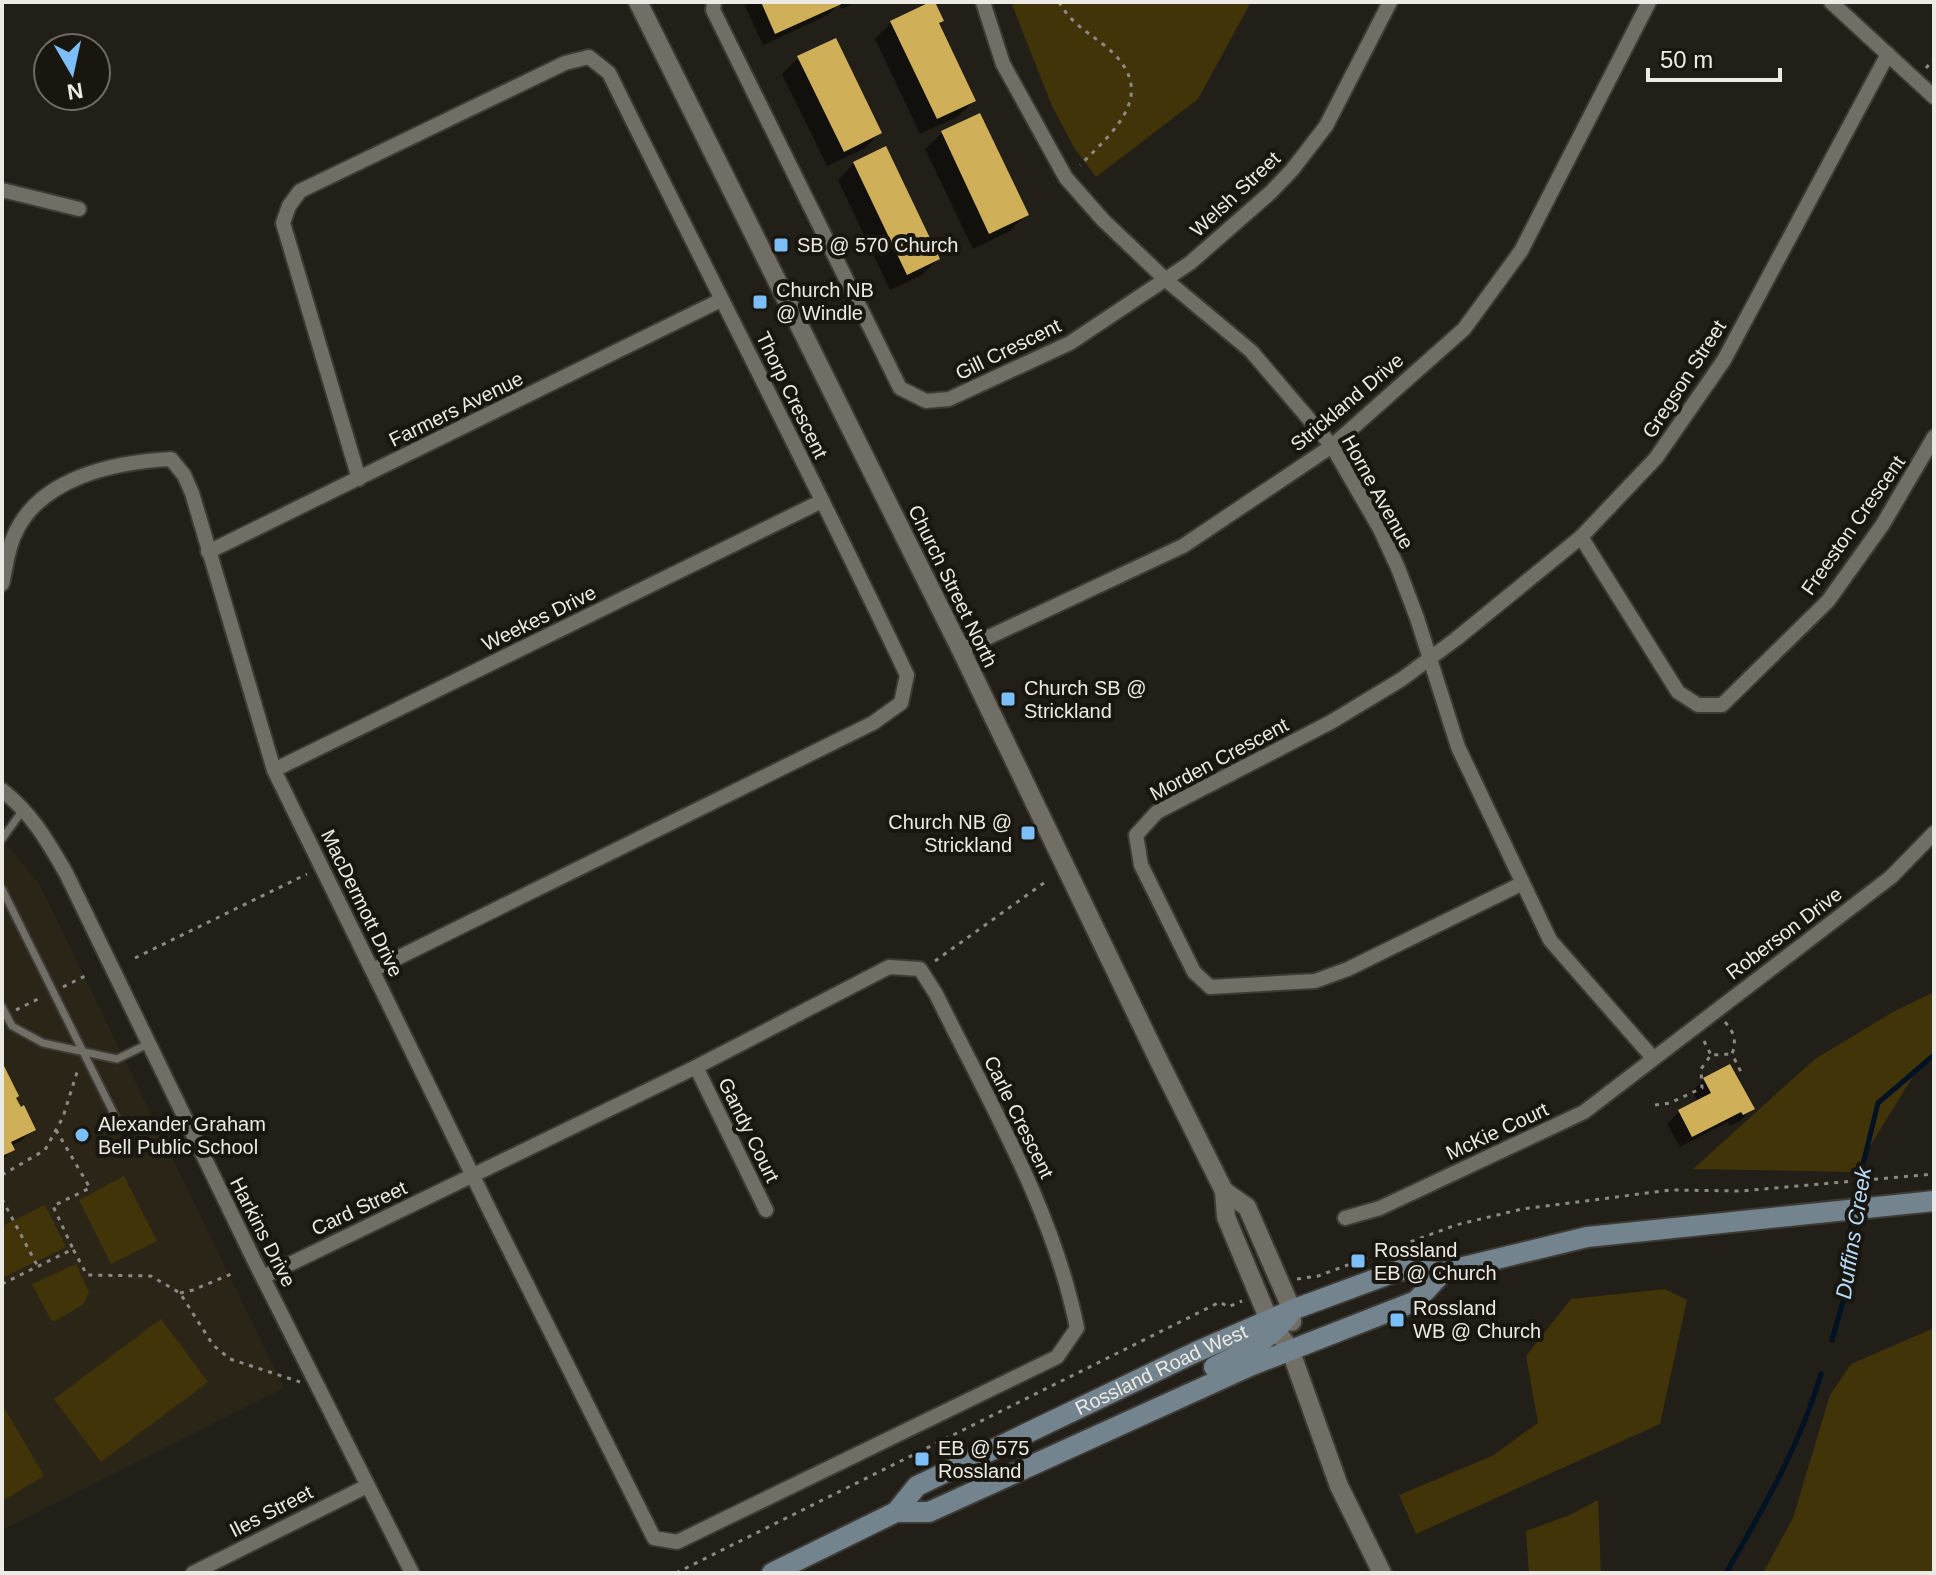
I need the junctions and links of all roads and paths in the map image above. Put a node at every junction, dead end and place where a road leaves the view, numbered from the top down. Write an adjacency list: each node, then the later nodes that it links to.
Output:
1 (638, 2): 22 (street, Church Street North)
2 (714, 2): 13 (street, Gill Crescent)
3 (983, 2): 13 (street, Horne Avenue)
4 (1059, 2): 10 (path)
5 (1390, 2): 13 (street, Welsh Street)
6 (1649, 2): 16 (street, Strickland Drive)
7 (1831, 2): 8 (street)
8 (1888, 54): 9 (street); 19 (street, Gregson Street)
9 (1934, 97)
10 (1080, 165)
11 (2, 190): 12 (street)
12 (79, 209)
13 (1166, 280): 16 (street, Horne Avenue)
14 (721, 300): 17 (street, Farmers Avenue); 17 (street, Thorp Crescent); 18 (street, Thorp Crescent)
15 (1934, 437): 19 (street, Freeston Crescent)
16 (1332, 446): 22 (street, Strickland Drive); 23 (street, Horne Avenue)
17 (359, 479): 20 (street, Farmers Avenue)
18 (822, 501): 24 (street, Weekes Drive); 35 (street, Thorp Crescent)
19 (1581, 537): 23 (street, Gregson Street)
20 (208, 552): 21 (street, MacDermott Drive); 24 (street, MacDermott Drive)
21 (2, 584)
22 (961, 650): 51 (street, Church Street North)
23 (1429, 659): 31 (street, Horne Avenue); 31 (street, Morden Crescent)
24 (274, 770): 29 (street, MacDermott Drive)
25 (2, 790): 26 (street, Harkins Drive)
26 (25, 808): 28 (lane); 38 (street, Harkins Drive)
27 (1934, 833): 37 (street, Roberson Drive)
28 (2, 839)
29 (321, 866): 33 (path); 35 (street, MacDermott Drive)
30 (1048, 880): 34 (path)
31 (1521, 884): 41 (street, Horne Avenue)
32 (2, 889): 39 (lane)
33 (135, 958)
34 (920, 969): 42 (street); 72 (street, Carle Crescent)
35 (373, 970): 50 (street, MacDermott Drive)
36 (2, 1007): 39 (lane)
37 (1715, 1010): 40 (path); 41 (street, Roberson Drive)
38 (148, 1044): 39 (lane); 60 (street, Harkins Drive)
39 (82, 1050): 46 (lane)
40 (1732, 1054): 44 (path); 45 (path)
41 (1653, 1058): 55 (street, McKie Court)
42 (696, 1067): 50 (street); 54 (street, Gandy Court)
43 (78, 1069): 47 (path)
44 (1743, 1076)
45 (1655, 1105)
46 (117, 1120)
47 (56, 1130): 49 (path); 56 (path)
48 (1934, 1174): 61 (path)
49 (2, 1175)
50 (473, 1176): 60 (street, Card Street); 72 (street, MacDermott Drive)
51 (1224, 1191): 61 (street, Church Street North); 64 (street, Church Street North)
52 (2, 1199): 57 (path)
53 (1934, 1201): 59 (main road, Rossland Road West)
54 (766, 1210)
55 (1345, 1218)
56 (73, 1249): 57 (path); 63 (path)
57 (38, 1267): 62 (path)
58 (236, 1272): 63 (path)
59 (1443, 1272): 65 (main road, Rossland Road West); 67 (main road, Rossland Road West)
60 (263, 1277): 68 (street, Harkins Drive)
61 (1280, 1283): 65 (street, Church Street North)
62 (2, 1284)
63 (180, 1293): 68 (path)
64 (1258, 1294): 66 (street, Church Street North); 75 (path)
65 (1292, 1310): 66 (main road, Rossland Road West); 67 (street, Church Street North)
66 (1273, 1325): 67 (street, Church Street North); 70 (main road, Rossland Road West); 71 (main road)
67 (1290, 1349): 71 (main road, Rossland Road West); 77 (street, Church Street North)
68 (319, 1385): 69 (street, Harkins Drive)
69 (367, 1486): 73 (street, Iles Street); 74 (street, Harkins Drive)
70 (896, 1512): 71 (main road, Rossland Road West); 76 (main road, Rossland Road West)
71 (929, 1512)
72 (677, 1542)
73 (193, 1573)
74 (412, 1573)
75 (676, 1573)
76 (772, 1573)
77 (1382, 1573)

